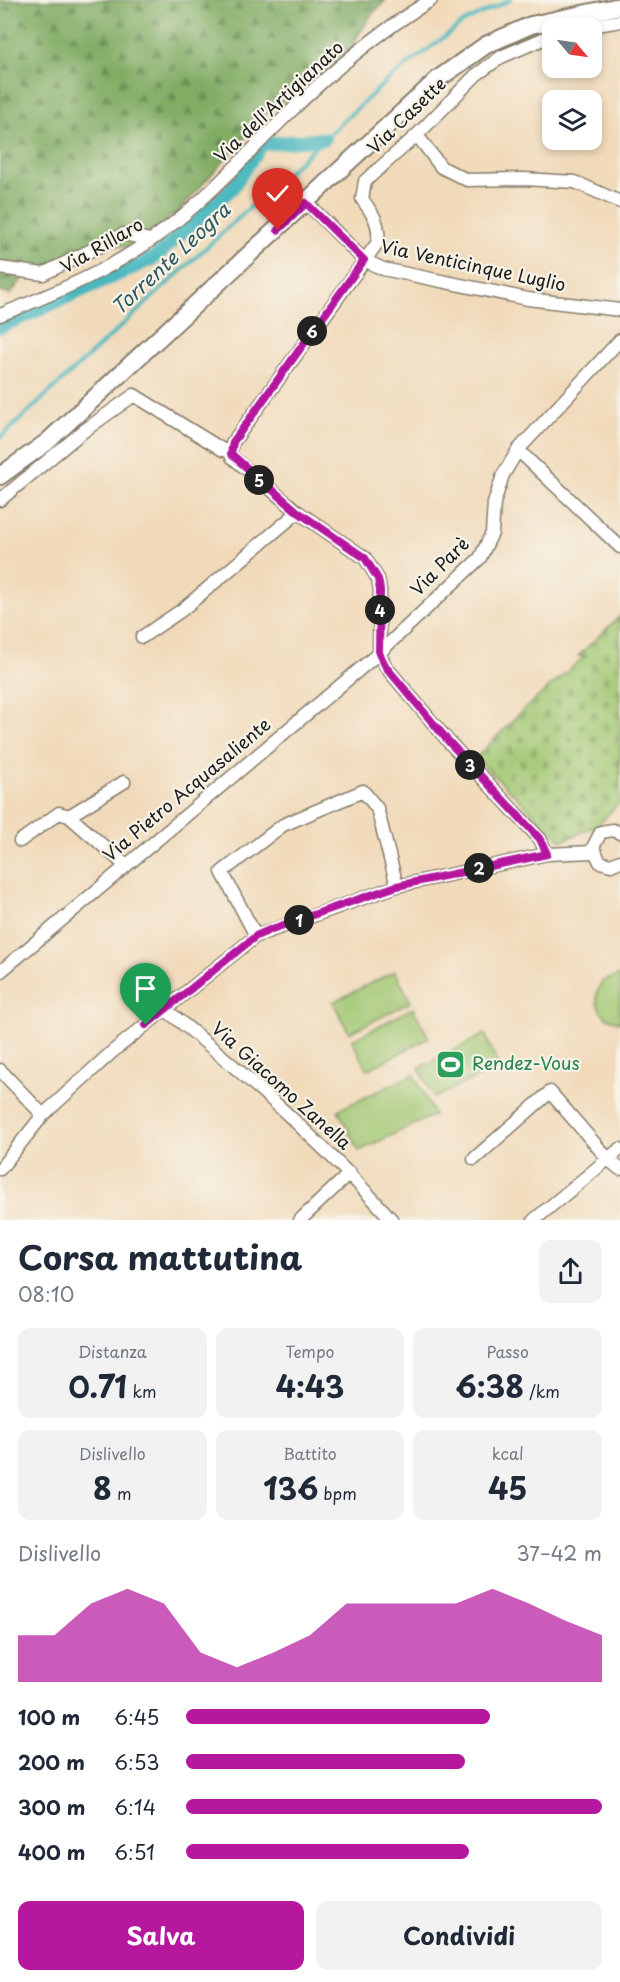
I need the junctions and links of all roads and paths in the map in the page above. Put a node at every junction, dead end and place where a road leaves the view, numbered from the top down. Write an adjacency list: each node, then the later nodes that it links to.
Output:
1 (431, 0): 7 (street, Via dell'Artigianato)
2 (620, 6): 9 (main road)
3 (620, 21): 4 (street)
4 (602, 24)
5 (542, 39): 6 (street, Via Casette)
6 (417, 135): 8 (street); 11 (street, Via Casette)
7 (211, 191): 10 (street, Via Rillaro)
8 (620, 202)
9 (306, 203): 11 (street, Via Venticinque Luglio); 18 (main road)
10 (150, 240): 12 (street); 14 (street, Via Rillaro)
11 (364, 260): 13 (street, Via Venticinque Luglio); 16 (street)
12 (0, 268)
13 (620, 310)
14 (0, 315)
15 (620, 340): 17 (street, Via Parè)
16 (230, 450): 19 (street); 20 (street)
17 (518, 450): 21 (street); 22 (street, Via Parè)
18 (0, 476)
19 (0, 500)
20 (298, 512): 23 (street); 24 (street)
21 (620, 547)
22 (396, 634): 24 (street, Via Pietro Acquasaliente)
23 (142, 637)
24 (379, 653): 30 (street); 32 (street, Via Pietro Acquasaliente)
25 (124, 782): 26 (street)
26 (69, 816): 28 (street); 32 (street)
27 (619, 832): 29 (street)
28 (20, 842)
29 (593, 852): 30 (street); 31 (street)
30 (547, 854): 33 (street)
31 (620, 861)
32 (125, 866): 35 (street, Via Pietro Acquasaliente)
33 (397, 886): 34 (street); 34 (street)
34 (256, 936): 36 (street)
35 (0, 972)
36 (166, 1010): 38 (street); 44 (street, Via Giacomo Zanella)
37 (0, 1070): 38 (street)
38 (43, 1115): 42 (street)
39 (620, 1149): 41 (street)
40 (474, 1159): 41 (street)
41 (609, 1160): 43 (street); 47 (street)
42 (0, 1168)
43 (620, 1169)
44 (350, 1173): 45 (street); 46 (street, Via Giacomo Zanella)
45 (300, 1220)
46 (392, 1220)
47 (534, 1220)

